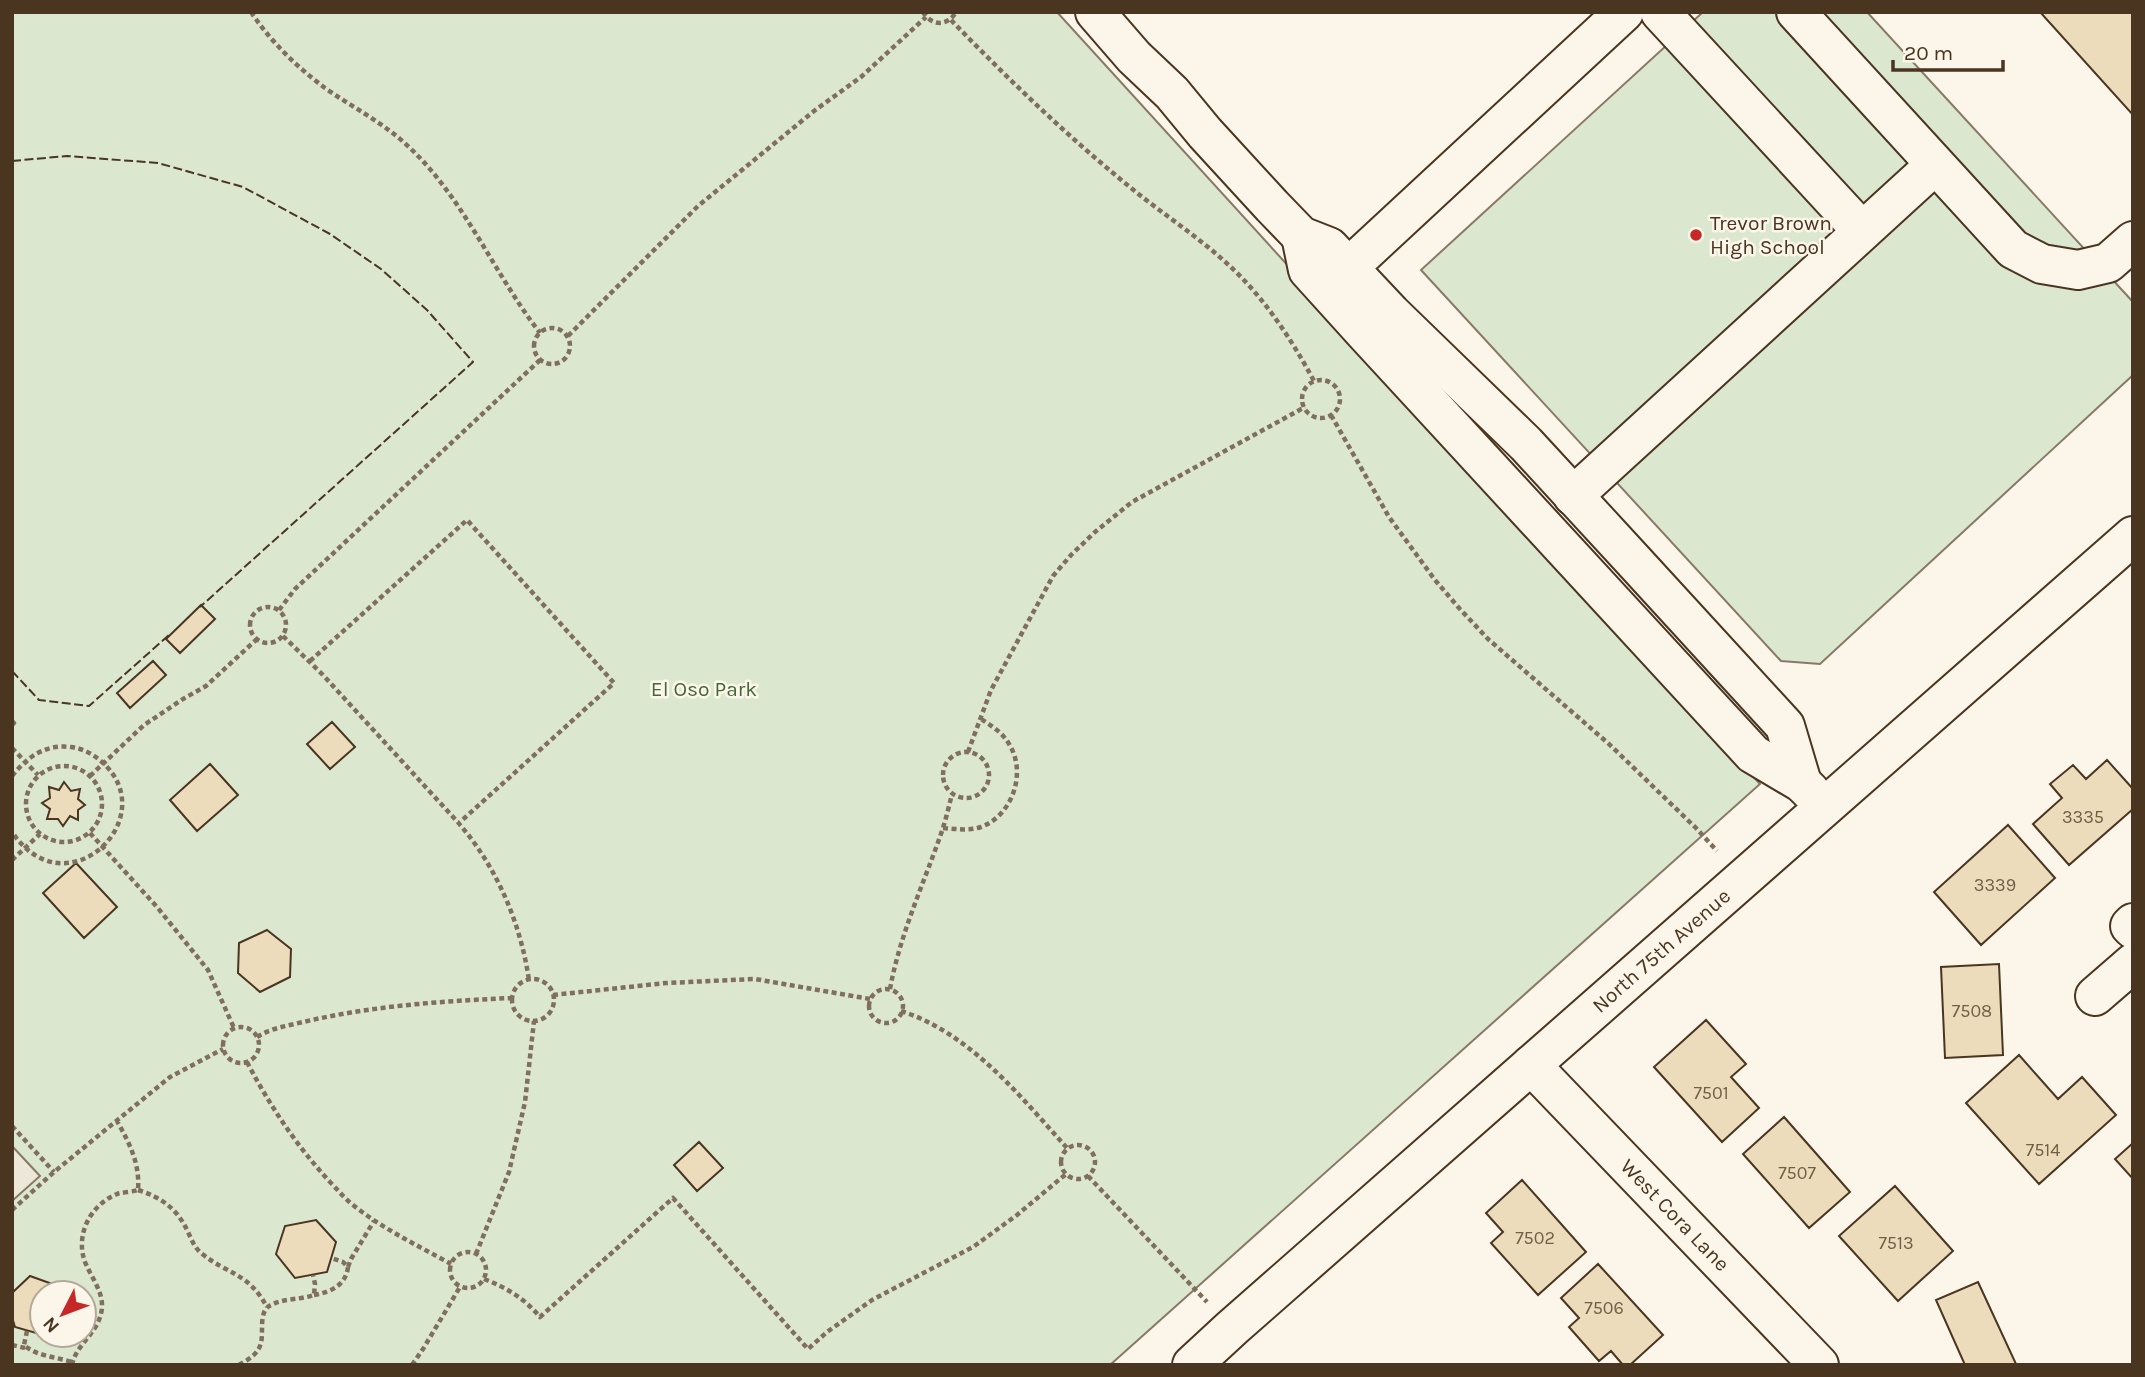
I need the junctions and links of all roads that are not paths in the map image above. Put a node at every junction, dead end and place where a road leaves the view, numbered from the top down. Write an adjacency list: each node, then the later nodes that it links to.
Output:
1 (1095, 12): 7 (main road)
2 (1624, 12): 9 (main road)
3 (1660, 12): 6 (main road)
4 (1796, 12): 5 (main road)
5 (1935, 165): 6 (main road); 8 (main road)
6 (1862, 231): 10 (main road)
7 (1301, 236): 9 (main road); 12 (main road)
8 (2133, 241)
9 (1348, 268): 10 (main road)
10 (1573, 496): 12 (main road)
11 (2133, 536): 12 (main road, North 75th Avenue)
12 (1814, 795): 15 (main road, North 75th Avenue)
13 (2132, 935): 14 (main road)
14 (2095, 996)
15 (1531, 1065): 16 (main road, North 75th Avenue); 17 (main road, West Cora Lane)
16 (1192, 1365)
17 (1819, 1365)

